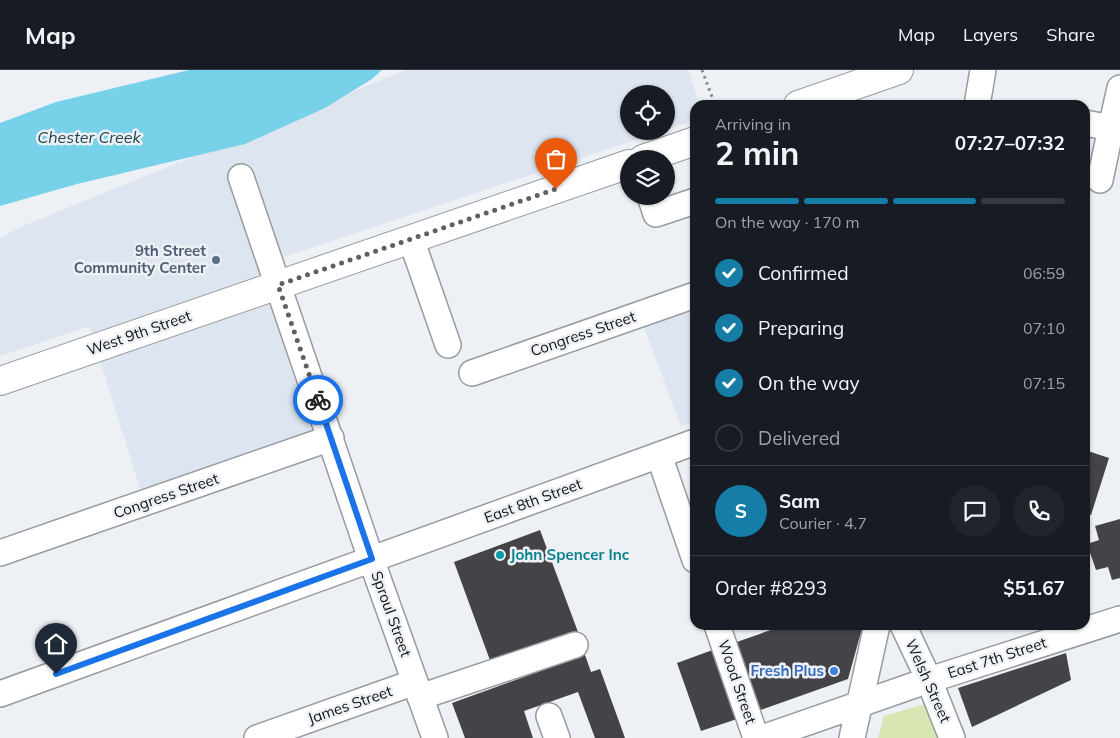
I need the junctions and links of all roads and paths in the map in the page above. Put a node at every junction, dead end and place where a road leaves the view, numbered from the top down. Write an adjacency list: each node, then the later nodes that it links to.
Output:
1 (702, 70): 6 (path)
2 (899, 70): 5 (main road)
3 (983, 70): 8 (street)
4 (1120, 88): 10 (street)
5 (846, 97): 7 (main road)
6 (713, 100)
7 (828, 100)
8 (979, 100)
9 (1090, 124): 10 (street)
10 (1111, 128): 15 (street)
11 (690, 143): 12 (main road)
12 (669, 150)
13 (620, 167): 18 (main road, West 9th Street)
14 (241, 177): 19 (street, Sproul Street)
15 (1102, 181)
16 (690, 203): 17 (street)
17 (653, 205)
18 (411, 239): 19 (main road, West 9th Street); 21 (street)
19 (278, 285): 23 (main road, West 9th Street); 24 (street, Sproul Street)
20 (690, 296): 22 (street, Congress Street)
21 (448, 345)
22 (472, 373)
23 (0, 381)
24 (331, 438): 28 (street, Congress Street); 29 (street, Sproul Street)
25 (690, 444): 26 (street, East 8th Street)
26 (659, 455): 27 (street); 29 (street, East 8th Street)
27 (690, 545)
28 (0, 553)
29 (372, 559): 38 (street, Sproul Street); 39 (street, East 8th Street)
30 (1120, 620): 31 (street, East 7th Street)
31 (1090, 629)
32 (719, 630): 43 (street, Wood Street)
33 (876, 630): 40 (street)
34 (905, 630): 37 (street, Welsh Street)
35 (1088, 630): 37 (street, East 7th Street)
36 (575, 645): 38 (street, James Street)
37 (929, 680): 40 (street, East 7th Street); 46 (street, Welsh Street)
38 (418, 690): 41 (street, James Street); 42 (street, Sproul Street)
39 (0, 694)
40 (860, 702): 44 (street, East 7th Street); 45 (street)
41 (257, 738)
42 (435, 738)
43 (756, 738)
44 (762, 738)
45 (852, 738)
46 (952, 738)

